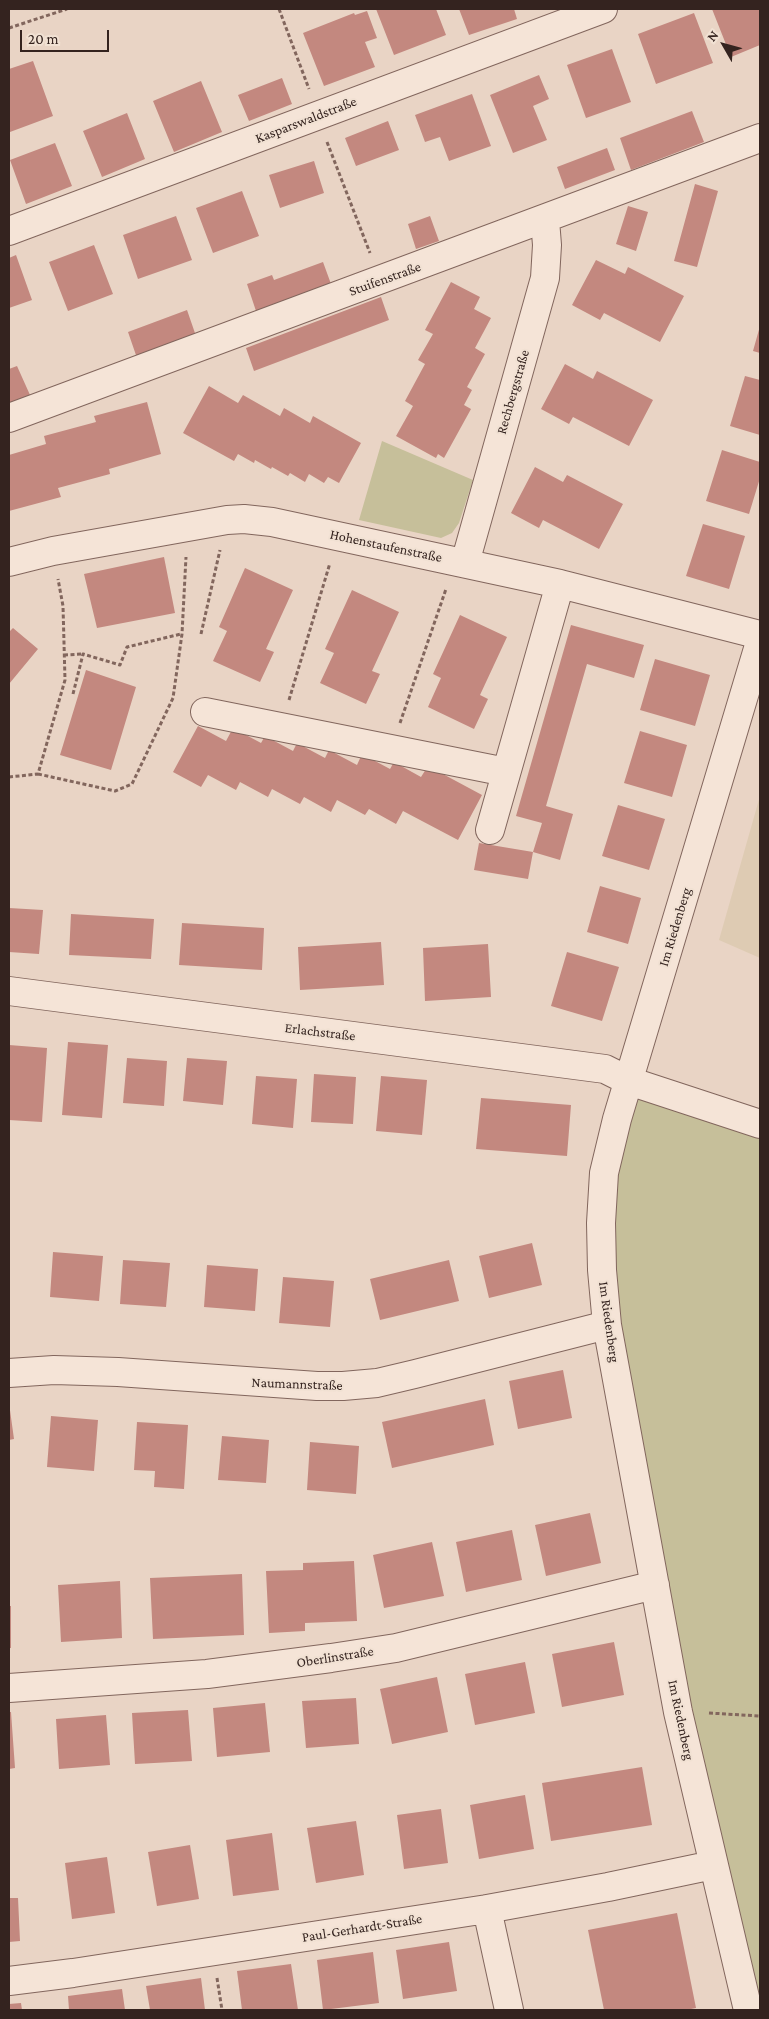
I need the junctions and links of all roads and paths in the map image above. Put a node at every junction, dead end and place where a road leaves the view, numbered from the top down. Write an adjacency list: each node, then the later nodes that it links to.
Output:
1 (67, 9): 4 (path)
2 (280, 9): 5 (path)
3 (603, 9): 9 (street, Kasparswaldstraße)
4 (9, 28)
5 (309, 90)
6 (760, 138): 8 (street, Stuifenstraße)
7 (328, 145): 10 (path)
8 (544, 220): 10 (street, Stuifenstraße); 17 (street, Rechbergstraße)
9 (9, 231)
10 (380, 281): 11 (street, Stuifenstraße)
11 (9, 418)
12 (227, 520): 13 (street, Hohenstaufenstraße); 14 (street, Hohenstaufenstraße); 20 (path)
13 (188, 528): 15 (street, Hohenstaufenstraße); 19 (path)
14 (338, 536): 17 (street, Hohenstaufenstraße); 27 (path)
15 (53, 551): 16 (street, Hohenstaufenstraße); 24 (path)
16 (9, 562)
17 (460, 562): 18 (street, Hohenstaufenstraße); 28 (path)
18 (560, 584): 21 (street, Hohenstaufenstraße); 29 (street)
19 (182, 634): 23 (path); 30 (path)
20 (201, 634)
21 (760, 635)
22 (760, 642): 34 (street, Im Riedenberg)
23 (83, 654): 24 (path); 25 (path)
24 (64, 655): 30 (path)
25 (73, 694)
26 (205, 712): 27 (street)
27 (280, 727): 28 (street)
28 (391, 750): 29 (street)
29 (506, 772): 32 (street)
30 (38, 774): 31 (path)
31 (9, 777)
32 (490, 830)
33 (9, 991): 34 (street, Erlachstraße)
34 (628, 1081): 35 (street, Erlachstraße); 36 (street, Im Riedenberg)
35 (760, 1124)
36 (608, 1325): 37 (street, Naumannstraße); 38 (street, Im Riedenberg)
37 (9, 1373)
38 (655, 1585): 39 (street, Oberlinstraße); 40 (street, Im Riedenberg)
39 (9, 1688)
40 (678, 1712): 41 (path); 42 (street, Im Riedenberg)
41 (760, 1716)
42 (713, 1865): 43 (street, Paul-Gerhardt-Straße); 46 (street, Im Riedenberg)
43 (486, 1909): 44 (street, Paul-Gerhardt-Straße); 45 (street)
44 (9, 1981)
45 (509, 2010)
46 (748, 2010)

